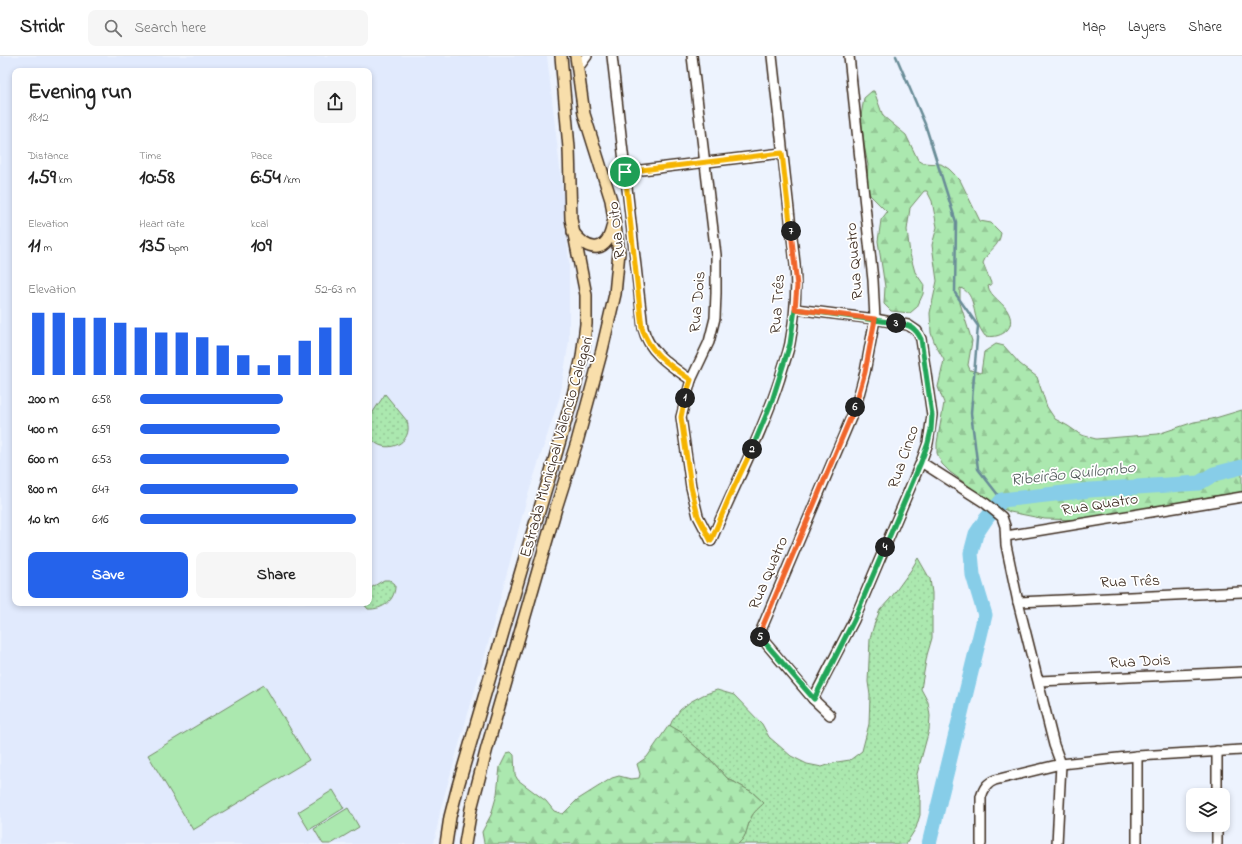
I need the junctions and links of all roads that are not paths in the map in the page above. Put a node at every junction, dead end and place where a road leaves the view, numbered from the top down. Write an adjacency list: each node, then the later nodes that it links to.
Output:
1 (561, 56): 13 (main road, Estrada Municipal Valencio Calegari)
2 (576, 56): 8 (main road, Estrada Municipal Valencio Calegari)
3 (587, 56): 8 (street)
4 (612, 56): 11 (street, Rua Oito)
5 (692, 56): 10 (street, Rua Dois)
6 (772, 56): 9 (street, Rua Três)
7 (849, 56): 15 (street, Rua Quatro)
8 (578, 68): 12 (main road, Estrada Municipal Valencio Calegari)
9 (782, 153): 10 (street); 14 (street, Rua Três)
10 (705, 162): 11 (street); 16 (street, Rua Dois)
11 (625, 172): 16 (street, Rua Oito)
12 (614, 217): 13 (main road); 34 (main road, Estrada Municipal Valencio Calegari)
13 (572, 232): 33 (main road, Estrada Municipal Valencio Calegari)
14 (795, 309): 15 (street, Rua Cinco); 20 (street, Rua Três)
15 (875, 319): 17 (street, Rua Cinco); 25 (street, Rua Quatro)
16 (691, 380): 20 (street, Rua Dois)
17 (921, 462): 19 (street); 25 (street, Rua Cinco)
18 (1242, 497): 19 (street, Rua Quatro)
19 (1006, 536): 22 (street)
20 (711, 541)
21 (1242, 592): 22 (street, Rua Três)
22 (1018, 602): 24 (street)
23 (1242, 672): 24 (street, Rua Dois)
24 (1039, 681): 30 (street)
25 (814, 699): 26 (street)
26 (830, 715)
27 (1242, 750): 28 (street)
28 (1218, 751): 29 (street); 31 (street)
29 (1137, 756): 30 (street); 37 (street)
30 (1060, 764): 35 (street); 36 (street)
31 (1217, 788)
32 (1217, 832): 38 (street)
33 (446, 844)
34 (465, 844)
35 (981, 844)
36 (1057, 844)
37 (1137, 844)
38 (1217, 844)

